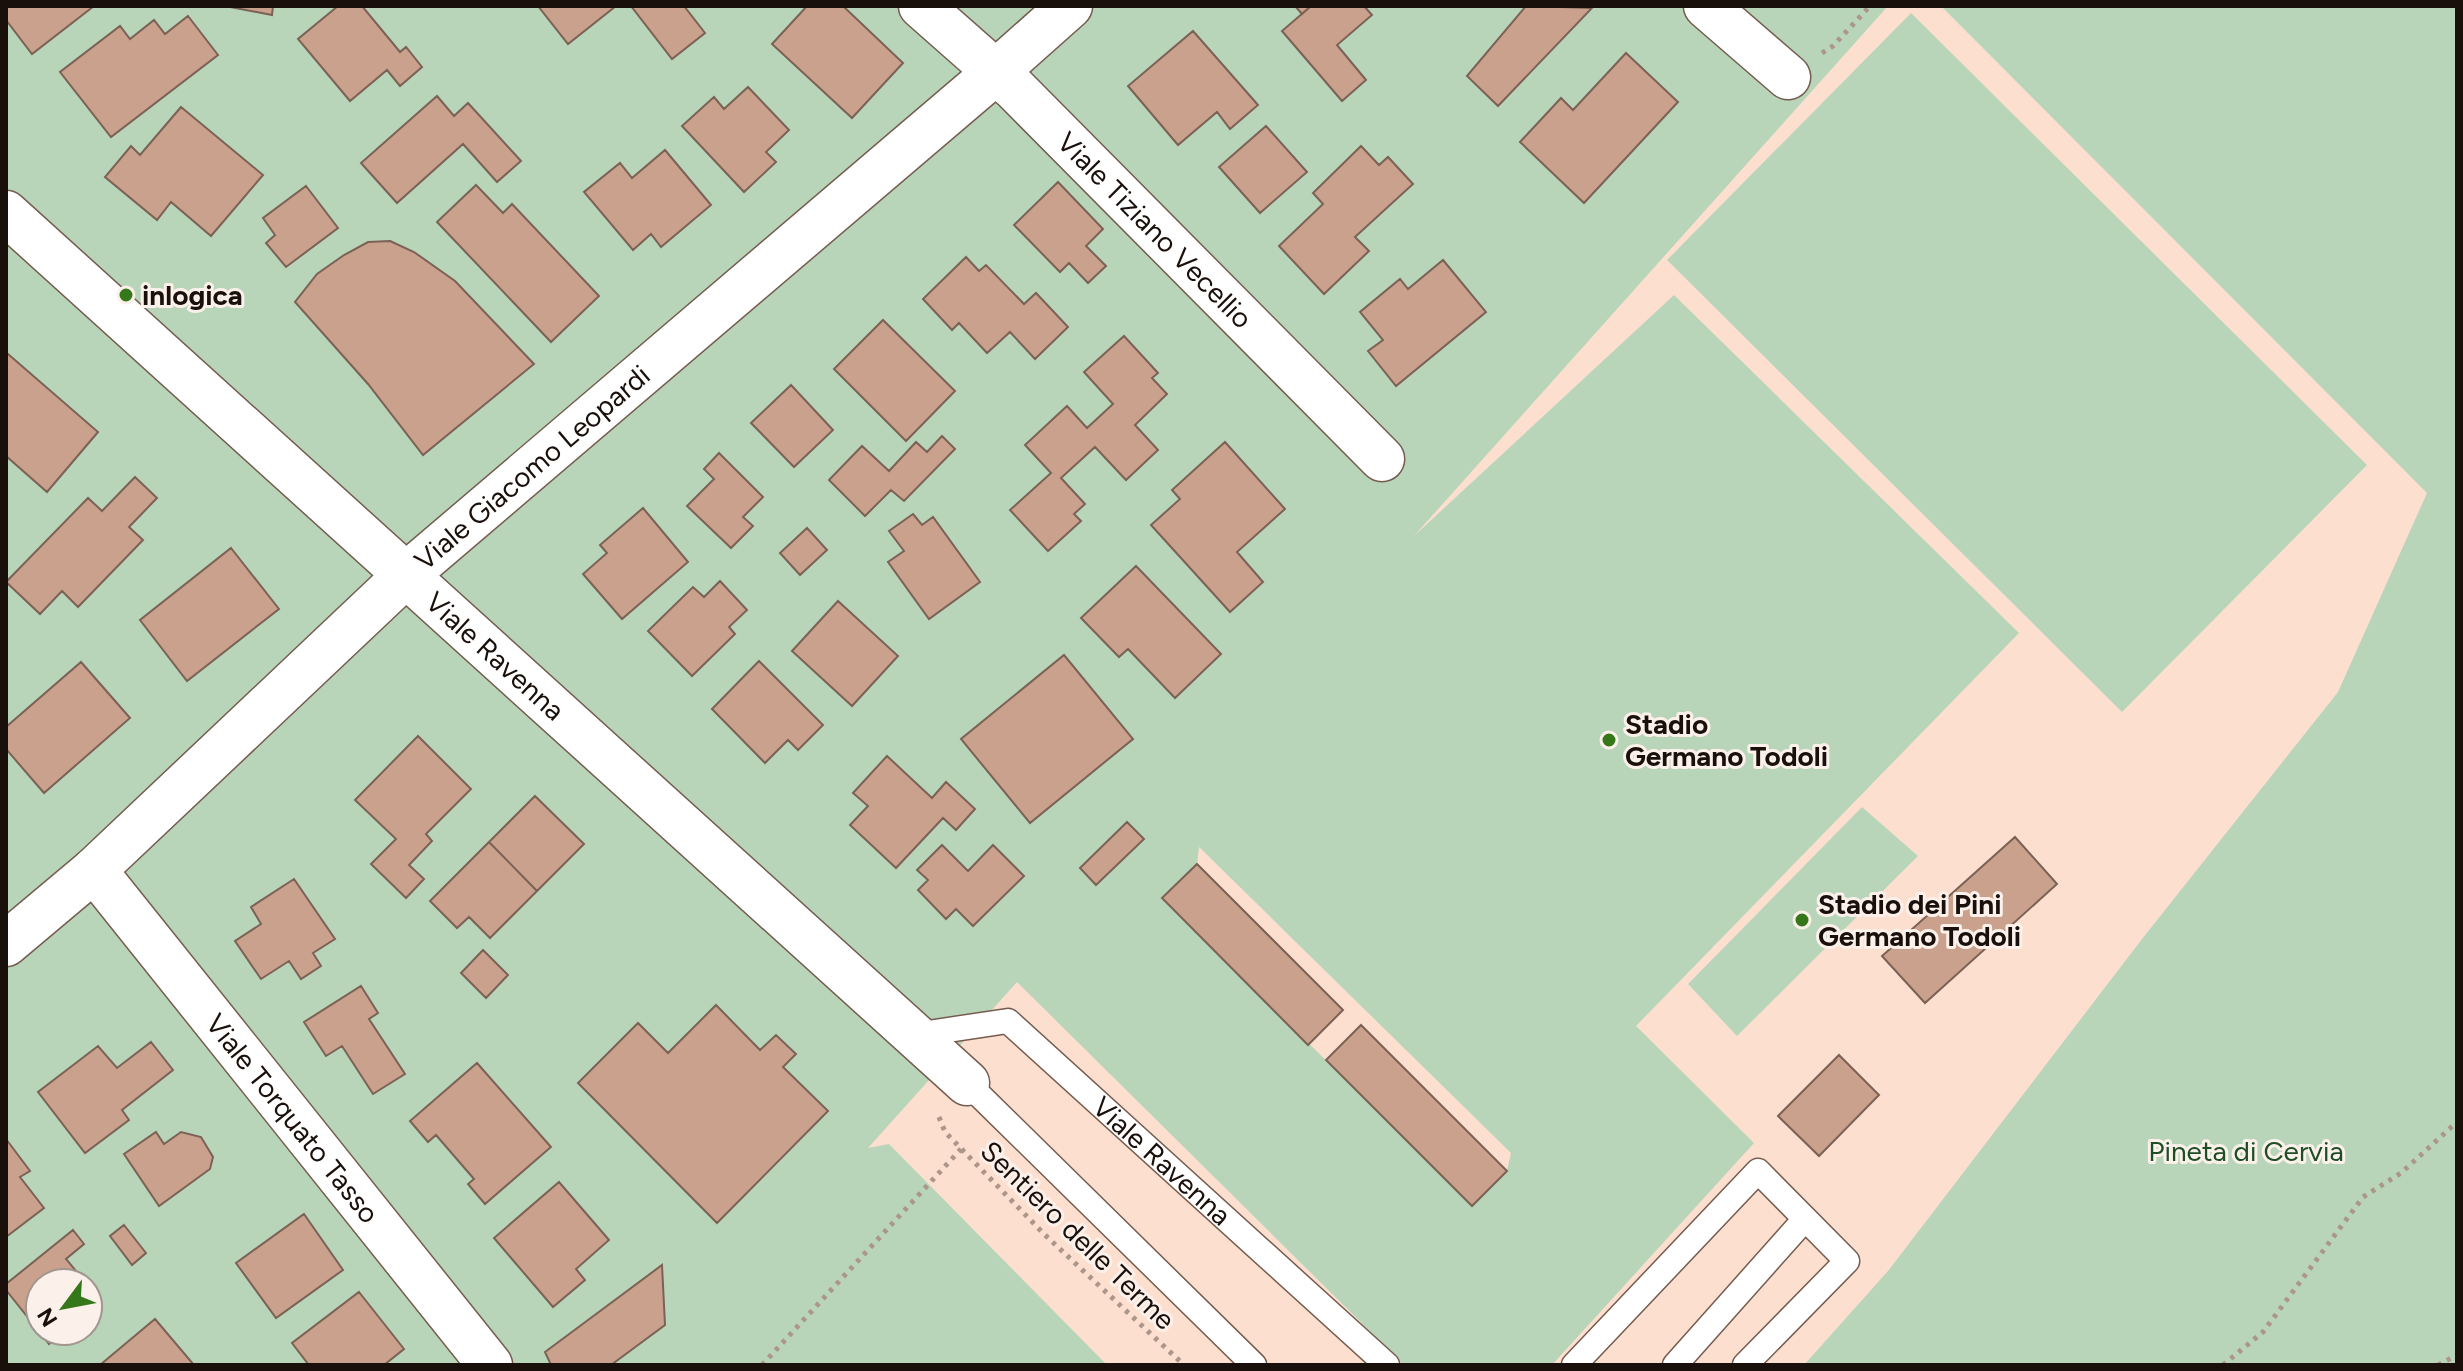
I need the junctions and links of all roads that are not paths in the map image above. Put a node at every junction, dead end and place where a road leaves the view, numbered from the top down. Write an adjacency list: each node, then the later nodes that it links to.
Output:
1 (921, 6): 4 (street, Viale Tiziano Vecellio)
2 (1070, 6): 4 (street, Viale Giacomo Leopardi)
3 (1706, 6): 5 (street)
4 (997, 71): 7 (street, Viale Tiziano Vecellio); 8 (street, Viale Giacomo Leopardi)
5 (1788, 77)
6 (6, 213): 8 (street, Viale Ravenna)
7 (1382, 459)
8 (406, 575): 9 (street, Viale Giacomo Leopardi); 11 (street, Viale Ravenna)
9 (94, 870): 10 (street, Viale Giacomo Leopardi); 14 (street, Viale Torquato Tasso)
10 (6, 944)
11 (915, 1035): 12 (street, Viale Ravenna); 16 (lane, Viale Ravenna)
12 (967, 1083): 15 (lane, Viale Ravenna)
13 (1805, 1219): 17 (lane); 18 (lane); 19 (lane)
14 (490, 1365)
15 (1254, 1365)
16 (1387, 1365)
17 (1574, 1365)
18 (1675, 1365)
19 (1745, 1365)

